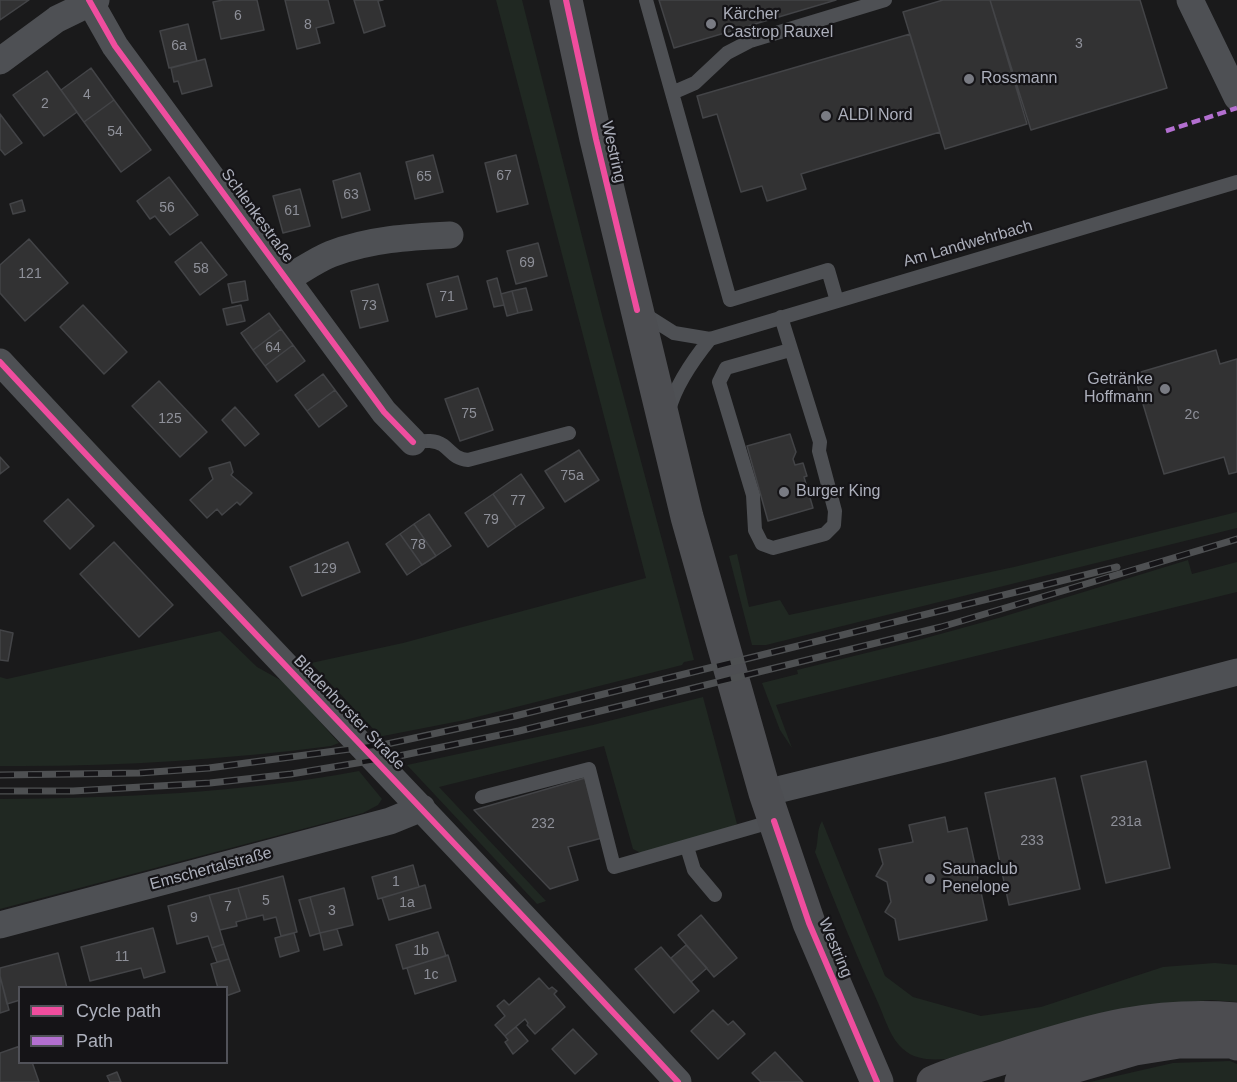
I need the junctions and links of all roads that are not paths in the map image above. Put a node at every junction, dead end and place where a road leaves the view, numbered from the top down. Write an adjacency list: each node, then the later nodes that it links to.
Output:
1 (566, 0): 13 (main road, Westring)
2 (646, 0): 7 (lane)
3 (885, 0): 7 (lane)
4 (1190, 0): 8 (street)
5 (92, 1): 6 (street); 11 (street, Schlenkestraße)
6 (0, 61)
7 (672, 93): 12 (lane)
8 (1237, 97)
9 (1237, 182): 12 (lane, Am Landwehrbach)
10 (450, 235): 11 (street, Schlenkestraße)
11 (286, 279): 20 (street, Schlenkestraße)
12 (837, 301): 14 (lane, Am Landwehrbach)
13 (637, 310): 15 (lane, Am Landwehrbach); 18 (main road, Westring)
14 (781, 317): 15 (lane, Am Landwehrbach); 16 (lane)
15 (710, 339): 18 (lane)
16 (790, 350): 16 (lane)
17 (0, 362): 24 (street, Bladenhorster Straße)
18 (666, 424): 23 (main road, Westring)
19 (569, 433): 20 (lane)
20 (413, 442)
21 (1237, 672): 23 (street)
22 (482, 797): 25 (lane)
23 (769, 807): 25 (lane); 31 (main road, Westring)
24 (422, 808): 27 (street, Emschertalstraße); 30 (street, Bladenhorster Straße)
25 (687, 847): 26 (lane)
26 (715, 895)
27 (0, 925)
28 (1237, 1019): 32 (highway)
29 (1237, 1044): 33 (highway)
30 (678, 1082)
31 (877, 1082)
32 (933, 1082)
33 (1021, 1082)

